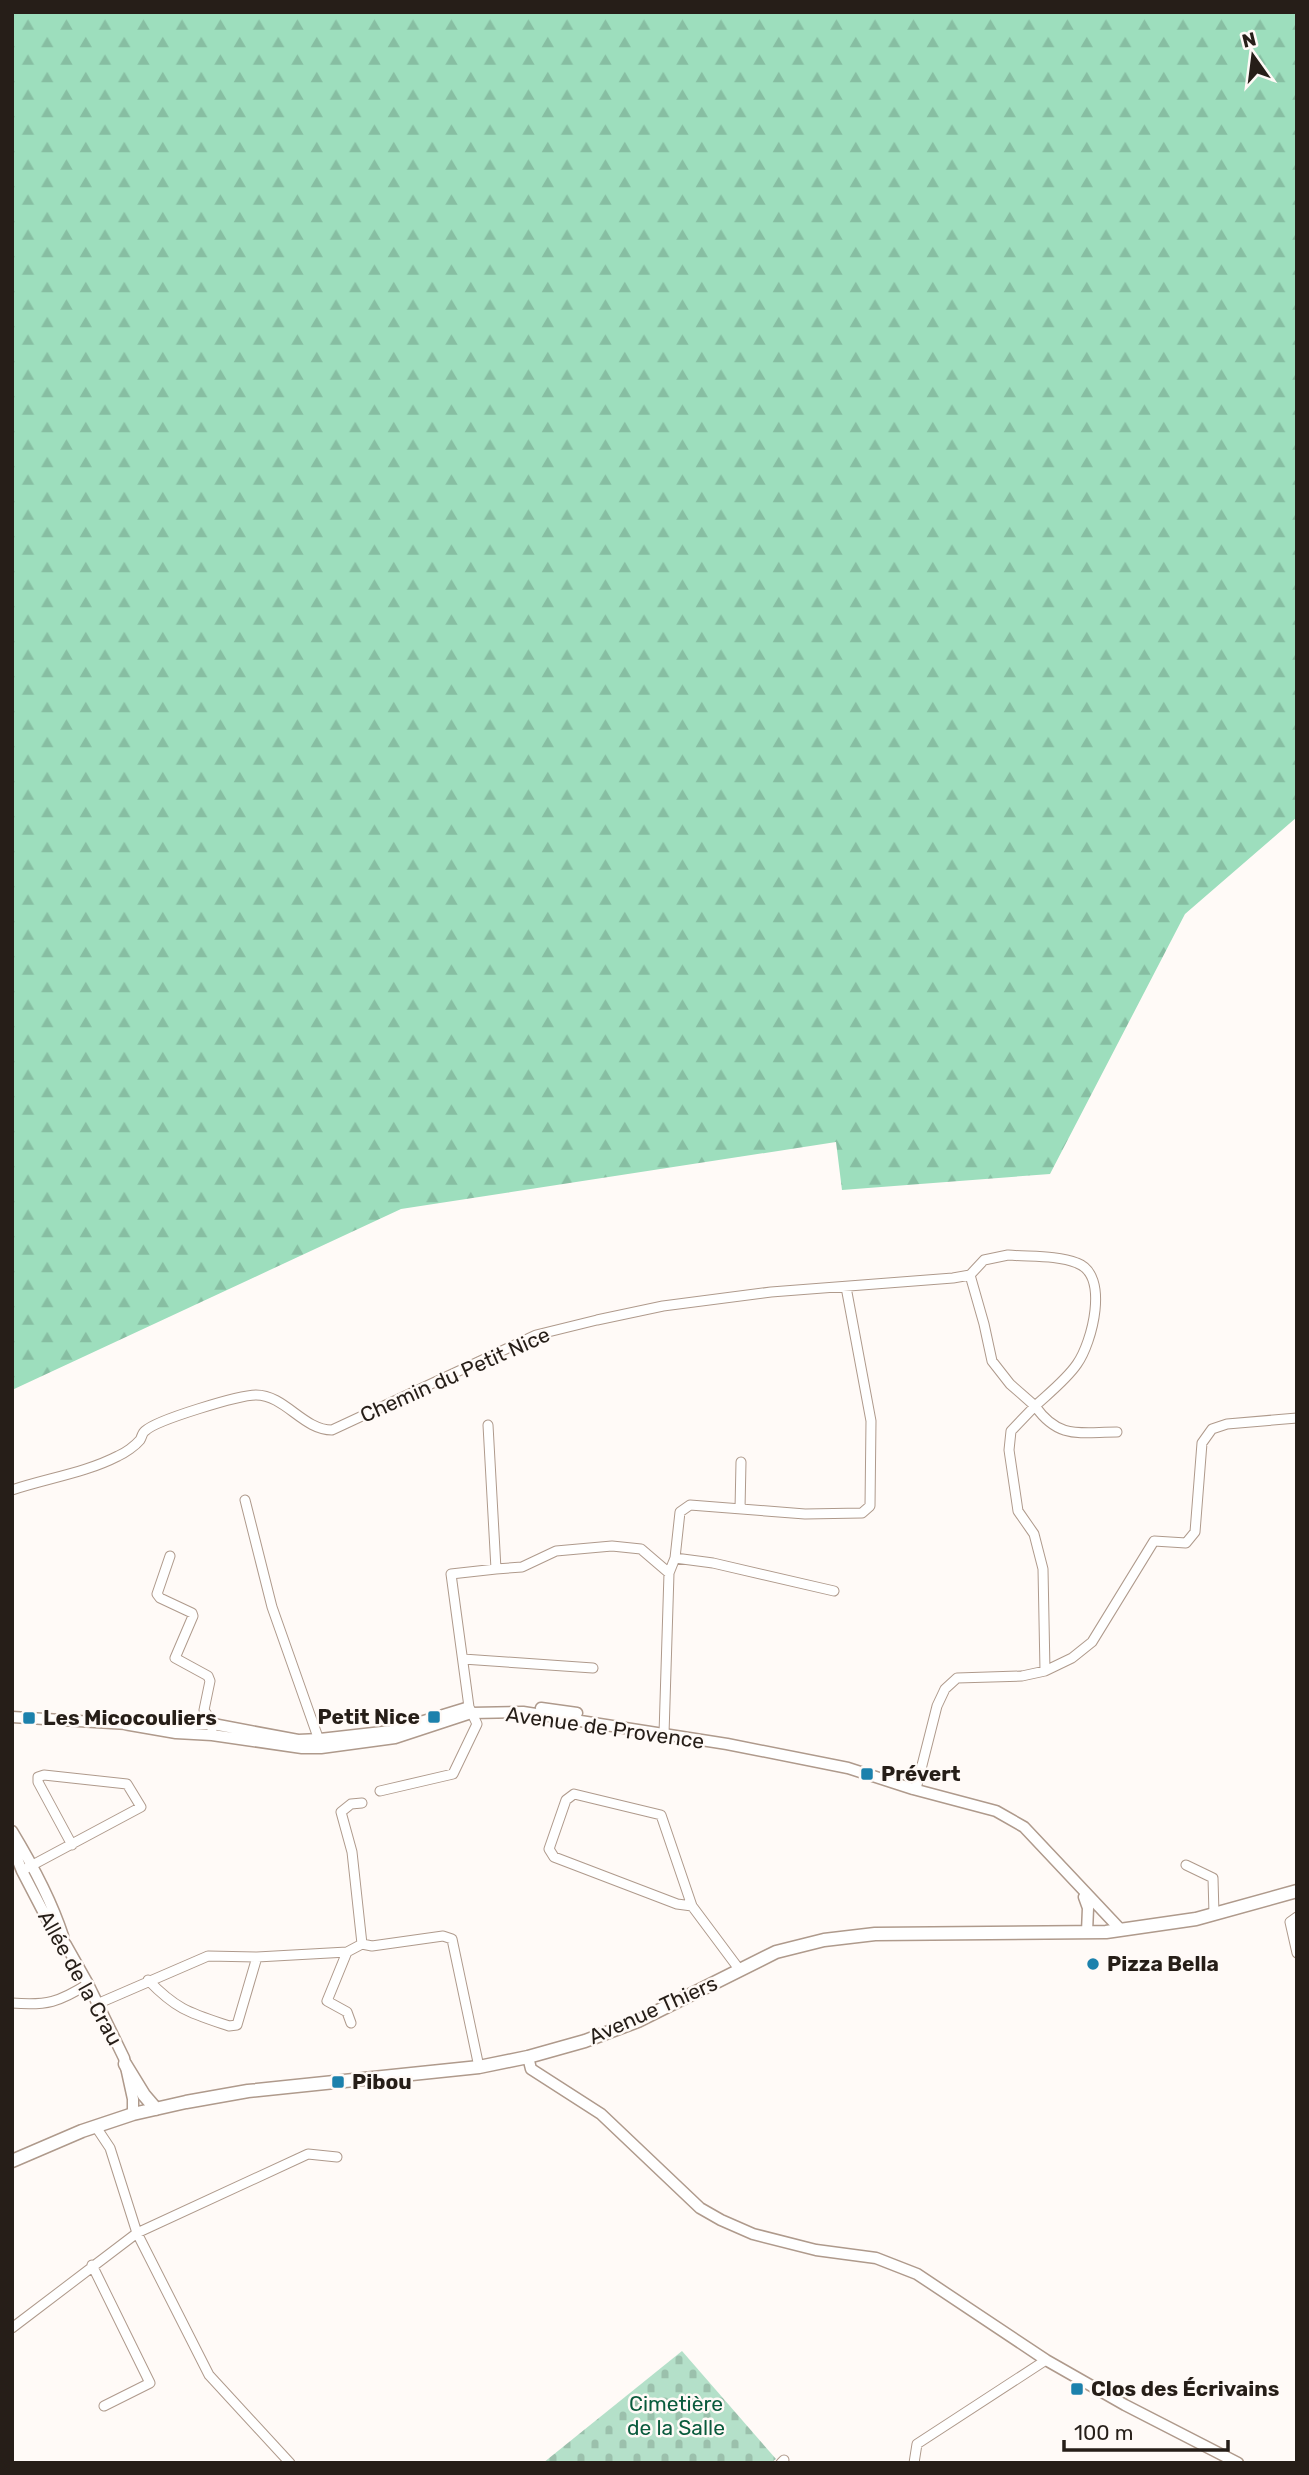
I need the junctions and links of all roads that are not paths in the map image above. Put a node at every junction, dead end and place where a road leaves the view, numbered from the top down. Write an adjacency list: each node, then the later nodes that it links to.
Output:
1 (970, 1275): 2 (street, Chemin du Petit Nice); 3 (street); 3 (street)
2 (846, 1287): 8 (street, Chemin du Petit Nice); 10 (street)
3 (1035, 1406): 6 (street); 18 (street)
4 (1297, 1418): 18 (street)
5 (488, 1425): 13 (street)
6 (1117, 1432)
7 (741, 1462): 10 (street)
8 (12, 1490)
9 (245, 1500): 23 (street)
10 (740, 1509): 12 (street)
11 (170, 1556): 21 (street)
12 (675, 1558): 14 (street); 15 (street)
13 (496, 1569): 14 (street); 16 (street)
14 (669, 1573): 22 (street)
15 (834, 1591)
16 (463, 1658): 17 (street); 19 (street)
17 (593, 1668)
18 (1045, 1671): 24 (street)
19 (470, 1710): 22 (street, Avenue de Provence); 23 (street, Avenue de Provence); 25 (street)
20 (15, 1719): 21 (street, Avenue de Provence)
21 (212, 1730): 23 (street, Avenue de Provence)
22 (665, 1731): 24 (street, Avenue de Provence)
23 (320, 1744)
24 (913, 1789): 32 (street, Avenue de Provence)
25 (380, 1791)
26 (362, 1803): 39 (street)
27 (12, 1831): 31 (street)
28 (72, 1845): 28 (street); 31 (street)
29 (12, 1846): 31 (street)
30 (1186, 1865): 35 (street)
31 (27, 1868): 45 (street, Allée de la Crau)
32 (1082, 1891): 37 (street, Avenue de Provence); 38 (street)
33 (1297, 1891): 35 (main road, Avenue Thiers)
34 (692, 1906): 34 (street); 43 (street)
35 (1214, 1914): 37 (main road, Avenue Thiers)
36 (1297, 1917): 41 (street)
37 (1121, 1930): 38 (main road, Avenue Thiers)
38 (1087, 1932): 43 (main road, Avenue Thiers)
39 (362, 1944): 40 (street); 51 (street)
40 (347, 1952): 42 (street); 48 (street)
41 (1297, 1953)
42 (257, 1957): 44 (street); 44 (street)
43 (739, 1969): 49 (main road, Avenue Thiers)
44 (148, 1980): 47 (street)
45 (88, 1984): 46 (street); 47 (street, Allée de la Crau)
46 (12, 2003)
47 (97, 2004): 50 (street, Allée de la Crau)
48 (351, 2023)
49 (528, 2057): 51 (main road, Avenue Thiers); 60 (street)
50 (125, 2064): 52 (main road); 53 (street, Allée de la Crau)
51 (479, 2067): 52 (main road, Avenue Thiers)
52 (156, 2109): 53 (main road, Avenue Thiers)
53 (132, 2114): 54 (main road, Avenue Thiers)
54 (96, 2127): 56 (main road, Avenue Thiers); 57 (street)
55 (337, 2157): 57 (street)
56 (12, 2161)
57 (137, 2233): 58 (street); 62 (street)
58 (92, 2265): 59 (street); 61 (street)
59 (12, 2328)
60 (1046, 2360): 63 (street); 64 (street)
61 (104, 2406)
62 (290, 2463)
63 (914, 2463)
64 (1238, 2463)

